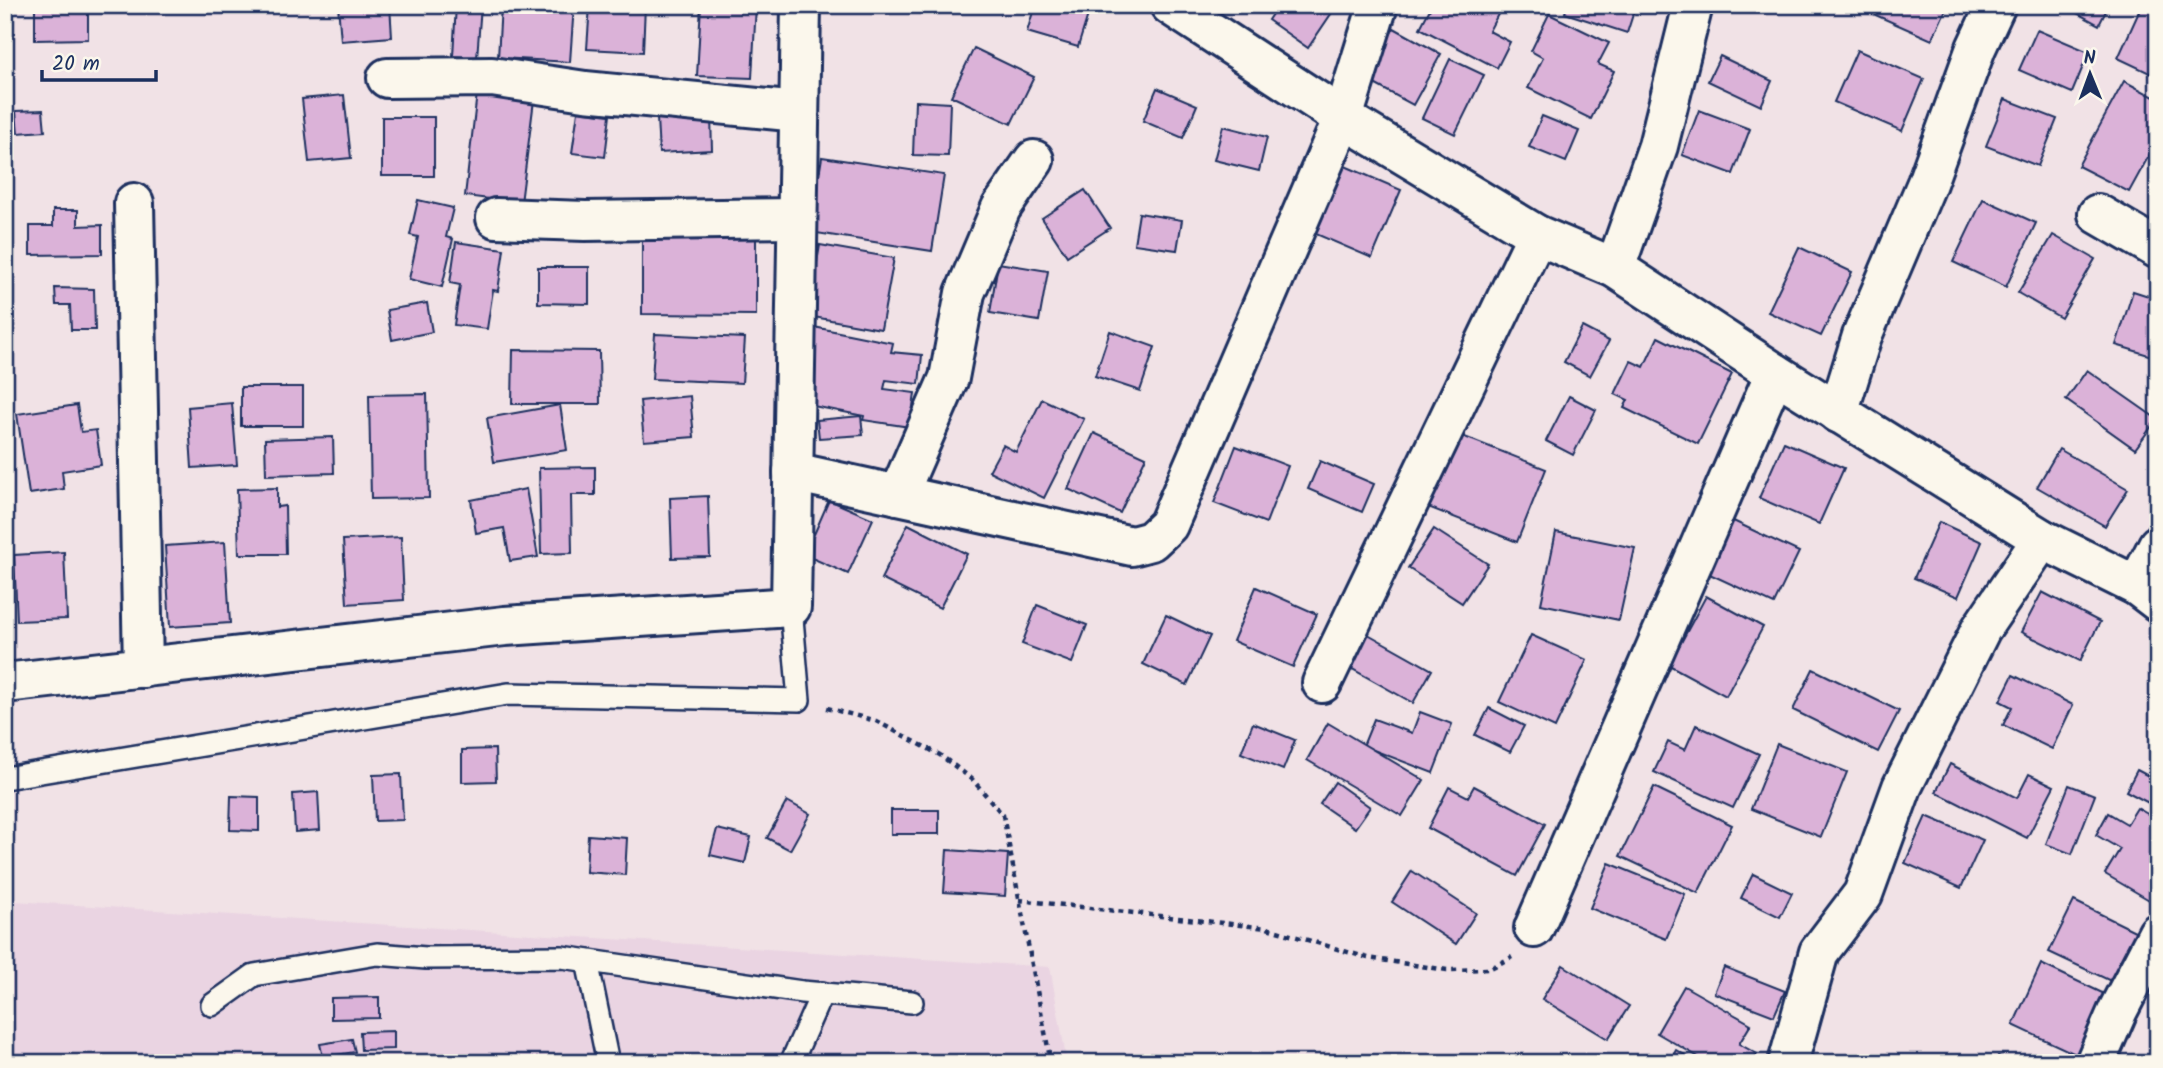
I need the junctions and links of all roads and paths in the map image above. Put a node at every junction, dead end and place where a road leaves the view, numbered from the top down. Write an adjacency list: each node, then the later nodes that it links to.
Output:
1 (801, 5): 7 (street)
2 (1170, 5): 8 (street)
3 (1378, 5): 8 (street)
4 (1693, 5): 16 (street)
5 (1996, 5): 18 (street)
6 (387, 78): 7 (street)
7 (799, 111): 13 (street)
8 (1343, 118): 14 (street); 20 (street)
9 (1034, 160): 20 (street)
10 (134, 203): 25 (street)
11 (2098, 214): 15 (street)
12 (496, 218): 13 (street)
13 (797, 218): 19 (street)
14 (1537, 236): 16 (street); 27 (street)
15 (2158, 249)
16 (1615, 268): 17 (street)
17 (1775, 373): 18 (street); 31 (street)
18 (1839, 413): 21 (street)
19 (793, 472): 20 (street); 24 (street)
20 (898, 495)
21 (2042, 539): 23 (street); 40 (street)
22 (2158, 545): 23 (street)
23 (2147, 594)
24 (791, 607): 25 (street); 28 (lane)
25 (143, 668): 26 (street)
26 (5, 682)
27 (1322, 683)
28 (799, 700): 29 (lane); 30 (path)
29 (5, 778)
30 (1019, 900): 31 (path); 39 (path)
31 (1534, 928)
32 (2158, 933): 41 (street)
33 (587, 961): 34 (lane); 36 (lane); 37 (lane)
34 (822, 993): 35 (lane); 38 (lane)
35 (912, 1002)
36 (212, 1005)
37 (608, 1063)
38 (791, 1063)
39 (1051, 1063)
40 (1788, 1063)
41 (2095, 1063)

